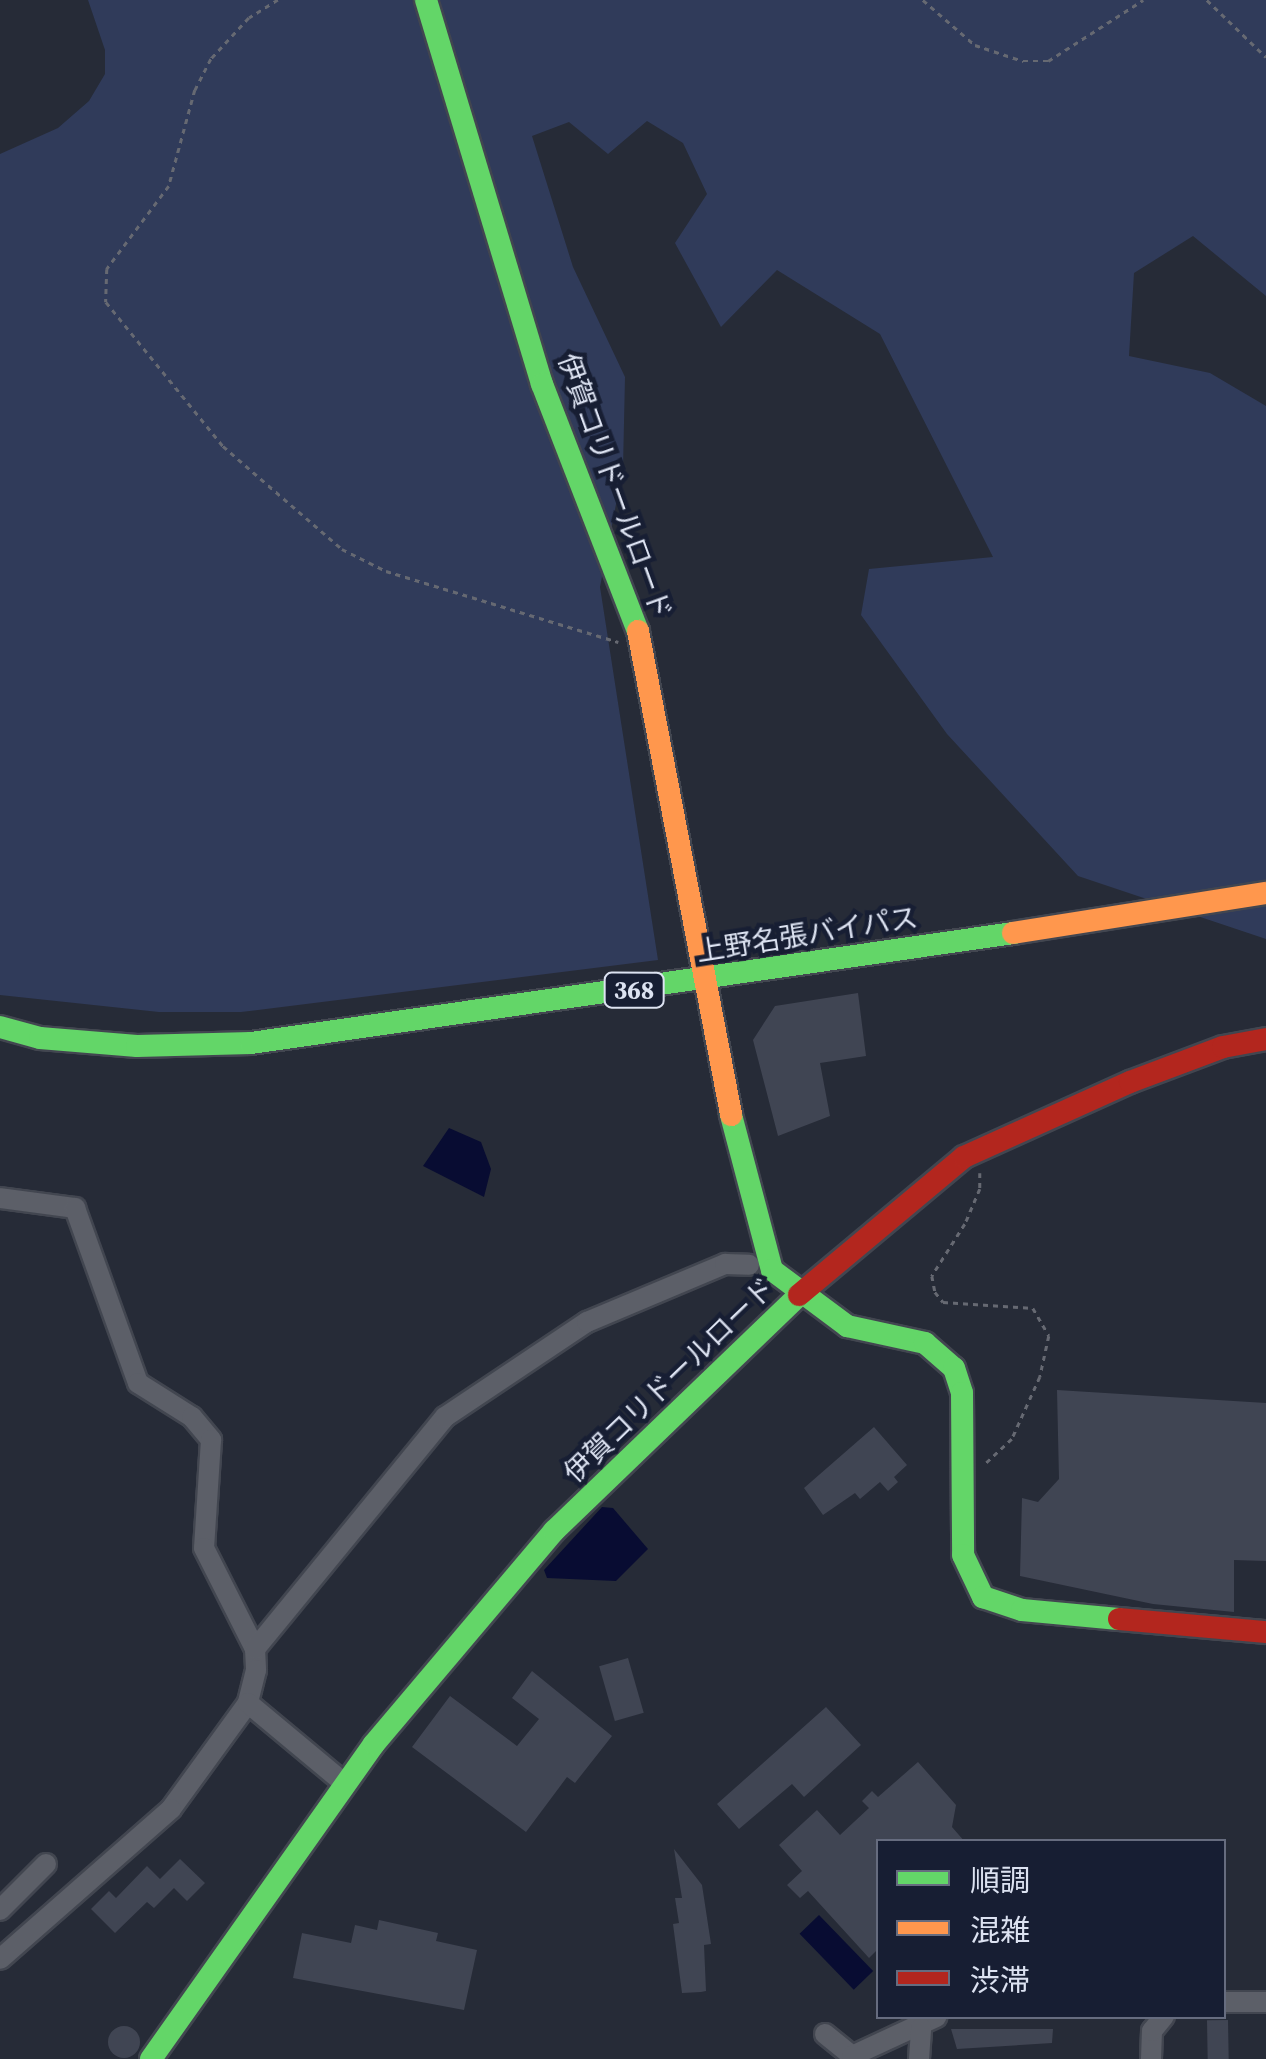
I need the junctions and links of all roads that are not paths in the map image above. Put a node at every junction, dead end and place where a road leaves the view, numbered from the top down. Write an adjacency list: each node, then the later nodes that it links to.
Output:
1 (426, 0): 3 (main road, 伊賀コリドールロード)
2 (1266, 893): 3 (main road, 上野名張バイパス / 368)
3 (703, 982): 4 (main road, 上野名張バイパス / 368); 8 (main road, 伊賀コリドールロード)
4 (0, 1027)
5 (1266, 1039): 8 (main road)
6 (0, 1198): 10 (street)
7 (749, 1265): 10 (street)
8 (801, 1295): 9 (main road); 12 (main road, 伊賀コリドールロード)
9 (1266, 1632)
10 (255, 1649): 11 (street)
11 (248, 1703): 12 (street); 15 (street)
12 (344, 1783): 21 (main road, 伊賀コリドールロード)
13 (46, 1864): 14 (street)
14 (0, 1910)
15 (0, 1959)
16 (1226, 2002): 17 (street)
17 (1266, 2002)
18 (1162, 2019): 23 (street)
19 (928, 2022): 20 (street); 22 (street)
20 (825, 2034)
21 (158, 2053)
22 (919, 2059)
23 (1151, 2059)

